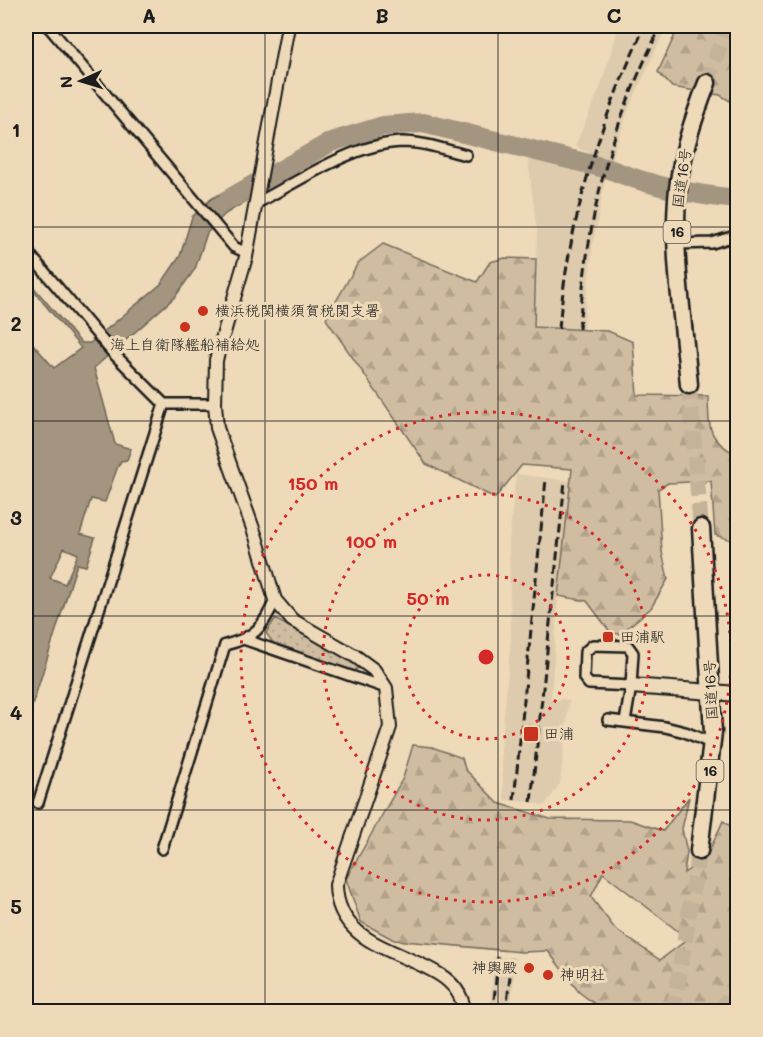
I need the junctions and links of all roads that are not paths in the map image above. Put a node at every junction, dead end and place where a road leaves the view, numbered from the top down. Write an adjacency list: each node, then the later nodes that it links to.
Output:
1 (48, 26): 9 (street)
2 (288, 26): 5 (street)
3 (706, 83): 7 (highway, 国道16号 / 16)
4 (466, 155): 5 (street)
5 (258, 199): 9 (street)
6 (738, 235): 7 (street)
7 (677, 244): 10 (highway, 国道16号 / 16)
8 (26, 250): 11 (street)
9 (247, 253): 12 (street)
10 (688, 385)
11 (164, 404): 12 (street); 23 (street)
12 (215, 404): 14 (street)
13 (701, 528): 18 (highway, 国道16号 / 16)
14 (275, 600): 15 (street); 17 (street)
15 (246, 640): 17 (street); 24 (street)
16 (631, 686): 16 (street); 18 (main road); 21 (street)
17 (386, 688): 26 (street)
18 (712, 690): 19 (main road); 22 (highway, 国道16号 / 16)
19 (738, 694)
20 (608, 720): 21 (street)
21 (625, 722): 22 (street)
22 (713, 744): 25 (highway, 国道16号 / 16)
23 (39, 803)
24 (162, 849)
25 (699, 851)
26 (464, 1011)

